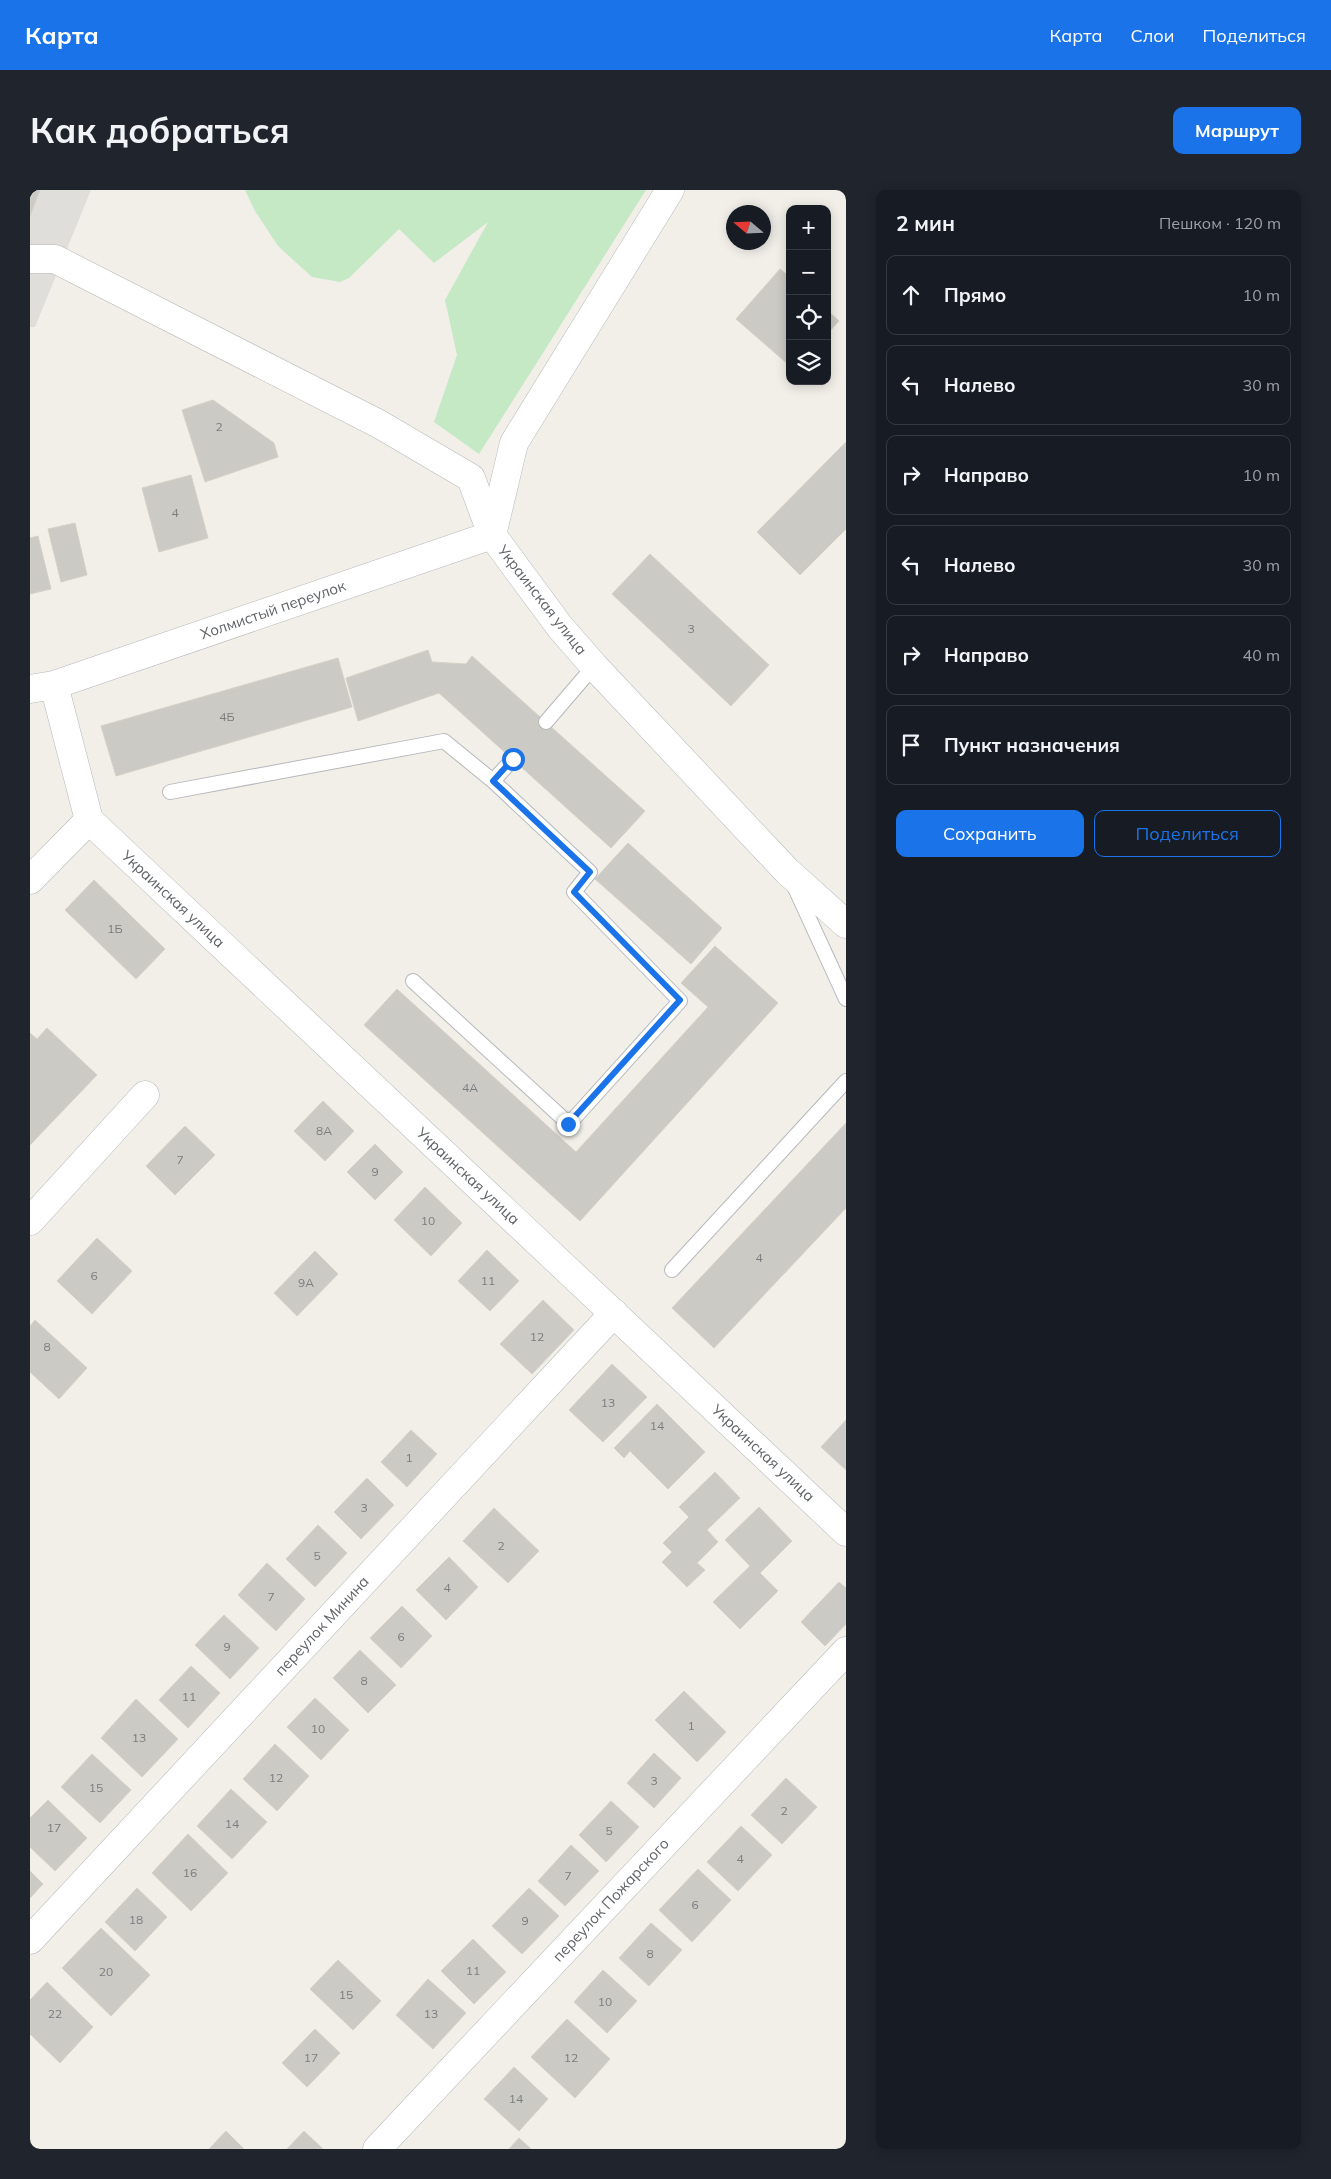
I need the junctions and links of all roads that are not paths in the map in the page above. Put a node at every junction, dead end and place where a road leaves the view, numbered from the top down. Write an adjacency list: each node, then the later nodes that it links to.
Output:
1 (670, 190): 3 (street, Украинская улица)
2 (30, 259): 3 (street)
3 (492, 535): 4 (street, Украинская улица); 5 (street, Холмистый переулок)
4 (594, 666): 6 (lane); 11 (street, Украинская улица)
5 (42, 687): 10 (street)
6 (546, 722)
7 (513, 759): 8 (lane)
8 (493, 781): 9 (lane); 14 (lane)
9 (170, 792)
10 (89, 820): 12 (street); 20 (street, Украинская улица)
11 (788, 871): 13 (street, Украинская улица); 15 (lane)
12 (30, 880)
13 (846, 924)
14 (412, 981)
15 (846, 999)
16 (846, 1081): 19 (lane)
17 (145, 1095): 18 (street)
18 (30, 1221)
19 (672, 1270)
20 (614, 1313): 21 (street, Украинская улица); 23 (street, переулок Минина)
21 (846, 1532)
22 (846, 1651): 24 (street, переулок Пожарского)
23 (30, 1940)
24 (377, 2149)

